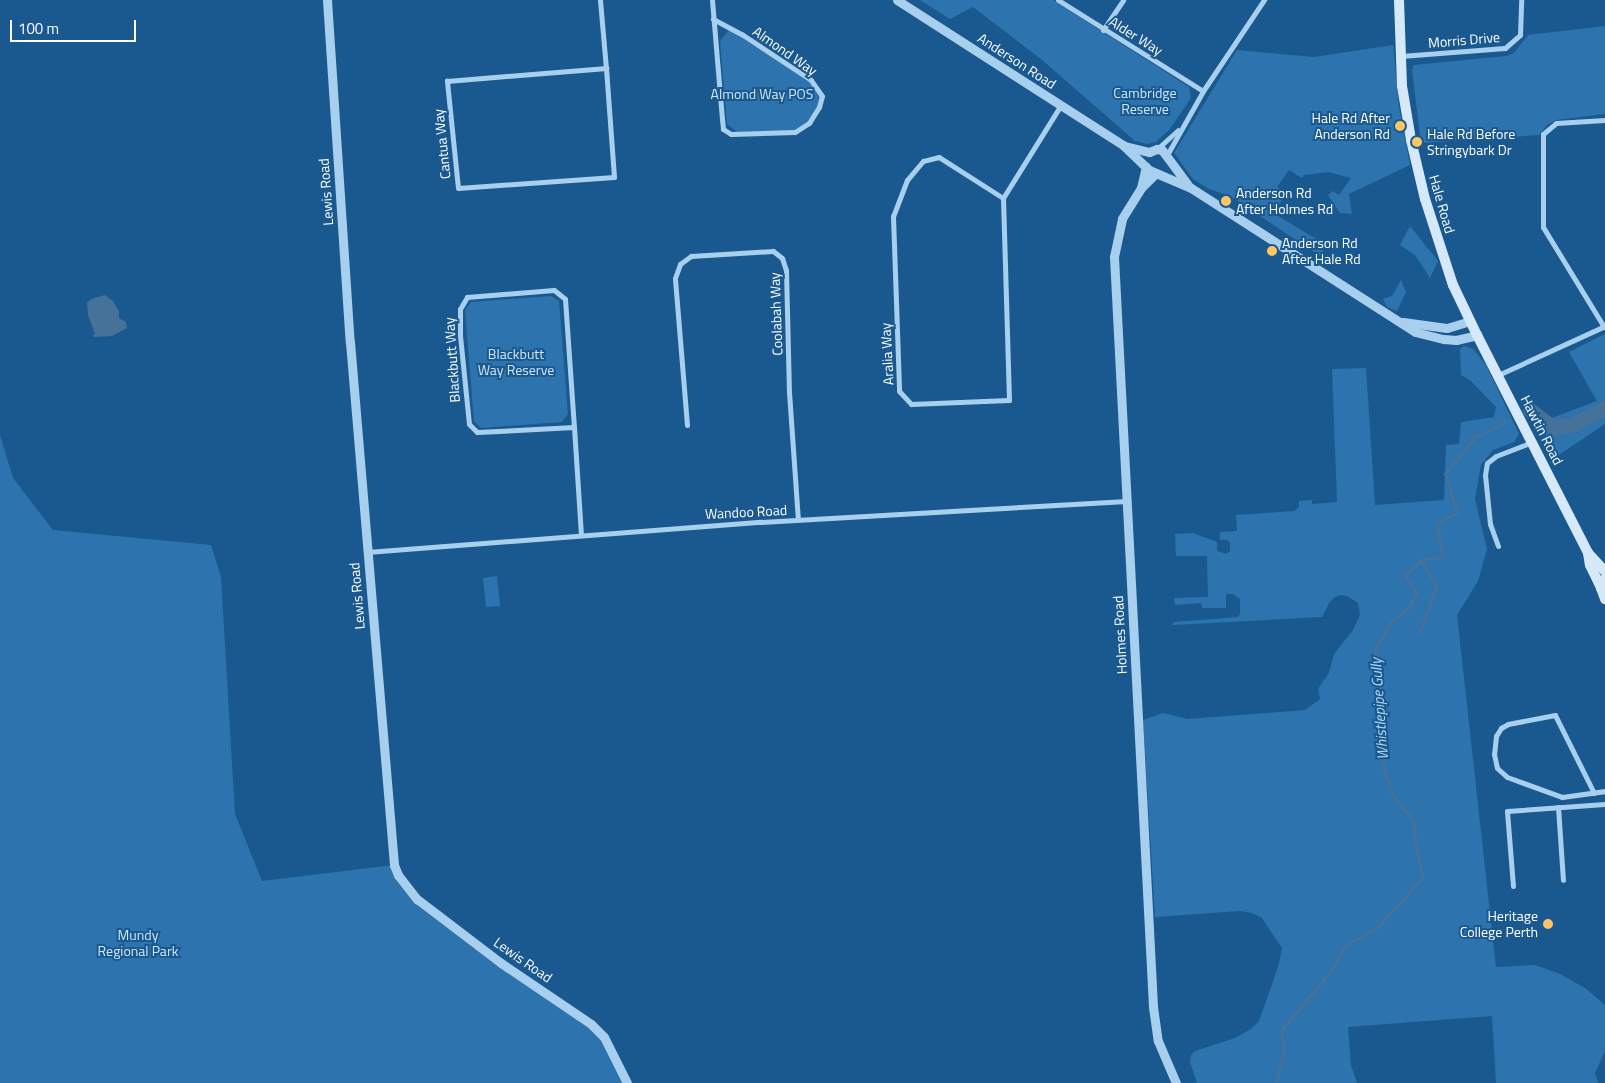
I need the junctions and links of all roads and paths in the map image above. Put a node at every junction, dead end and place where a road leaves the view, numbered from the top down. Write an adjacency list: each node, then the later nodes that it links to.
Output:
1 (328, 0): 38 (street, Lewis Road)
2 (600, 0): 13 (street, Cantua Way)
3 (712, 0): 10 (street, Almond Way)
4 (897, 0): 15 (street, Anderson Road)
5 (1058, 0): 11 (street, Alder Way)
6 (1123, 0): 11 (street)
7 (1264, 0): 14 (street)
8 (1399, 0): 12 (main road, Hale Road)
9 (1521, 0): 12 (street, Morris Drive)
10 (713, 19): 10 (street, Almond Way)
11 (1104, 30): 14 (street, Alder Way)
12 (1400, 56): 26 (main road, Hale Road)
13 (606, 68): 13 (street, Cantua Way)
14 (1203, 90): 17 (street)
15 (1061, 105): 18 (street, Anderson Road); 25 (street)
16 (1605, 120): 28 (street)
17 (1182, 126): 19 (street); 20 (street)
18 (1123, 146): 19 (street, Anderson Road); 21 (street, Anderson Road)
19 (1153, 150): 20 (street, Anderson Road); 21 (street)
20 (1168, 156): 22 (street); 24 (street, Anderson Road)
21 (1146, 166): 22 (street, Anderson Road); 23 (street, Holmes Road)
22 (1156, 173): 23 (street, Holmes Road); 24 (street, Anderson Road)
23 (1141, 188): 34 (street, Holmes Road)
24 (1191, 188): 27 (street, Anderson Road)
25 (1003, 198): 25 (street, Aralia Way)
26 (1470, 321): 27 (street, Anderson Road); 29 (main road, Hawtin Road)
27 (1400, 322): 29 (street, Anderson Road)
28 (1604, 326): 30 (street)
29 (1477, 335): 30 (main road, Hawtin Road)
30 (1498, 375): 33 (main road, Hawtin Road)
31 (687, 425): 35 (street, Coolabah Way)
32 (574, 427): 32 (street, Blackbutt Way); 36 (street, Blackbutt Way)
33 (1533, 442): 37 (street); 39 (main road, Hawtin Road)
34 (1126, 501): 35 (street, Wandoo Road); 50 (street, Holmes Road)
35 (798, 520): 36 (street, Wandoo Road)
36 (581, 535): 38 (street, Wandoo Road)
37 (1498, 546)
38 (367, 552): 49 (street, Lewis Road)
39 (1588, 553): 40 (main road, Hawtin Road); 41 (main road, Hawtin Road)
40 (1605, 571)
41 (1603, 584): 42 (main road, Hawtin Road)
42 (1605, 599)
43 (1605, 791): 44 (street)
44 (1594, 793): 44 (street)
45 (1605, 804): 46 (street)
46 (1558, 807): 47 (street); 48 (street)
47 (1563, 880)
48 (1513, 886)
49 (627, 1083)
50 (1176, 1083)

